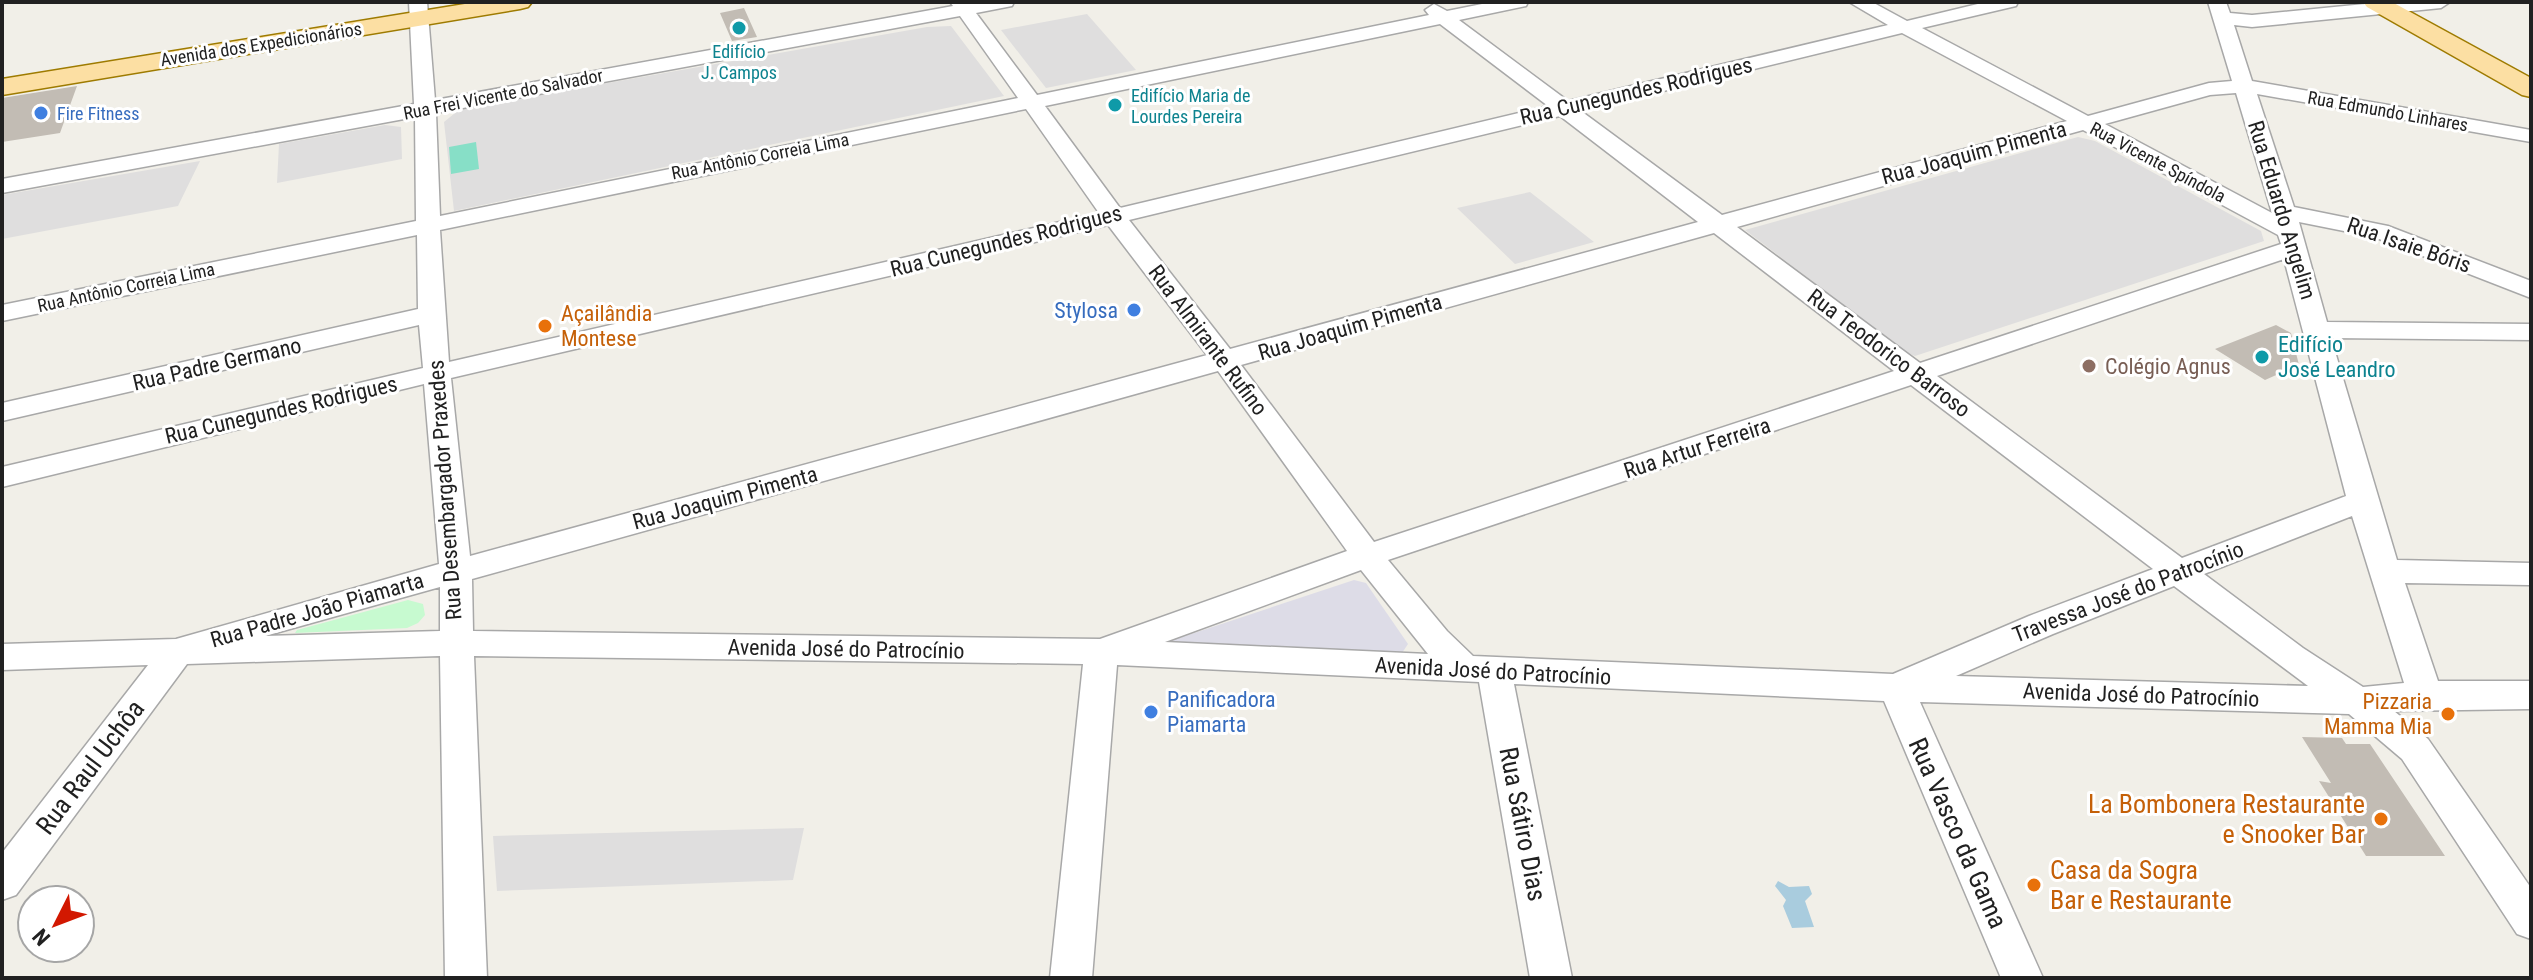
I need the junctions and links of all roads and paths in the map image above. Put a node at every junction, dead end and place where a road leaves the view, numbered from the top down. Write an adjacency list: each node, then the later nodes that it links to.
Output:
1 (466, 2): 11 (main road, Avenida dos Expedicionários)
2 (520, 2): 11 (main road, Avenida dos Expedicionários)
3 (1005, 2): 10 (street, Rua Frei Vicente do Salvador)
4 (1422, 2): 13 (street, Rua Teodorico Barroso)
5 (1519, 2): 13 (street, Rua Antônio Correia Lima)
6 (1858, 2): 14 (street, Rua Vicente Spíndola)
7 (2009, 2): 14 (street, Rua Cunegundes Rodrigues)
8 (2441, 2): 9 (street)
9 (2379, 4): 12 (street); 18 (main road)
10 (962, 5): 19 (street, Rua Almirante Rufino); 20 (street, Rua Frei Vicente do Salvador)
11 (418, 10): 15 (main road, Avenida dos Expedicionários); 17 (main road, Avenida dos Expedicionários); 20 (street, Rua Desembargador Praxedes)
12 (2219, 10): 16 (street, Rua Eduardo Angelim)
13 (1444, 19): 19 (street, Rua Antônio Correia Lima); 21 (street, Rua Teodorico Barroso)
14 (1903, 26): 21 (street, Rua Cunegundes Rodrigues); 22 (street, Rua Vicente Spíndola)
15 (2, 77)
16 (2244, 86): 22 (street, Rua Joaquim Pimenta); 23 (street, Rua Edmundo Linhares); 28 (street, Rua Eduardo Angelim)
17 (2, 87)
18 (2531, 89)
19 (1032, 102): 25 (street, Rua Almirante Rufino); 26 (street, Rua Antônio Correia Lima)
20 (425, 109): 24 (street, Rua Frei Vicente do Salvador); 26 (street, Rua Desembargador Praxedes)
21 (1564, 109): 25 (street, Rua Cunegundes Rodrigues); 27 (street, Rua Teodorico Barroso)
22 (2085, 123): 27 (street, Rua Joaquim Pimenta); 28 (street, Rua Vicente Spíndola)
23 (2531, 136)
24 (2, 186)
25 (1113, 215): 34 (street, Rua Almirante Rufino); 35 (street, Rua Cunegundes Rodrigues)
26 (428, 223): 30 (street, Rua Antônio Correia Lima); 31 (street, Rua Desembargador Praxedes)
27 (1716, 224): 34 (street, Rua Joaquim Pimenta); 36 (street, Rua Teodorico Barroso)
28 (2289, 231): 29 (street, Rua Isaie Bóris); 32 (street, Rua Eduardo Angelim); 36 (street, Rua Artur Ferreira)
29 (2531, 290)
30 (2, 313)
31 (431, 314): 35 (street, Rua Desembargador Praxedes); 37 (street, Rua Padre Germano)
32 (2317, 330): 33 (street); 39 (street, Rua Eduardo Angelim)
33 (2531, 332)
34 (1225, 361): 40 (street, Rua Almirante Rufino); 41 (street, Rua Joaquim Pimenta)
35 (437, 373): 38 (street, Rua Cunegundes Rodrigues); 41 (street, Rua Desembargador Praxedes)
36 (1918, 375): 40 (street, Rua Artur Ferreira); 43 (street, Rua Teodorico Barroso)
37 (2, 412)
38 (2, 477)
39 (2362, 501): 42 (street, Rua Eduardo Angelim); 43 (street, Travessa José do Patrocínio)
40 (1367, 556): 47 (street, Rua Artur Ferreira); 49 (street, Rua Almirante Rufino)
41 (456, 571): 45 (street, Rua Desembargador Praxedes); 46 (street, Rua Padre João Piamarta)
42 (2385, 571): 44 (street); 51 (street, Rua Eduardo Angelim)
43 (2180, 572): 50 (street, Travessa José do Patrocínio); 53 (street, Rua Teodorico Barroso)
44 (2528, 574)
45 (455, 643): 46 (street, Rua Padre João Piamarta); 47 (street, Avenida José do Patrocínio); 56 (street, Rua Desembargador Praxedes)
46 (178, 651): 48 (street, Rua Padre João Piamarta); 54 (street, Rua Raul Uchôa)
47 (1101, 652): 49 (street, Avenida José do Patrocínio); 57 (street)
48 (2, 657)
49 (1480, 670): 50 (street, Avenida José do Patrocínio); 58 (street, Rua Sátiro Dias)
50 (1896, 688): 53 (street, Avenida José do Patrocínio); 59 (street, Rua Vasco da Gama)
51 (2425, 695): 52 (street, Avenida José do Patrocínio); 53 (street, Avenida José do Patrocínio)
52 (2531, 695)
53 (2357, 701): 55 (street)
54 (2, 883)
55 (2531, 921)
56 (466, 978)
57 (1071, 978)
58 (1551, 978)
59 (2022, 978)

